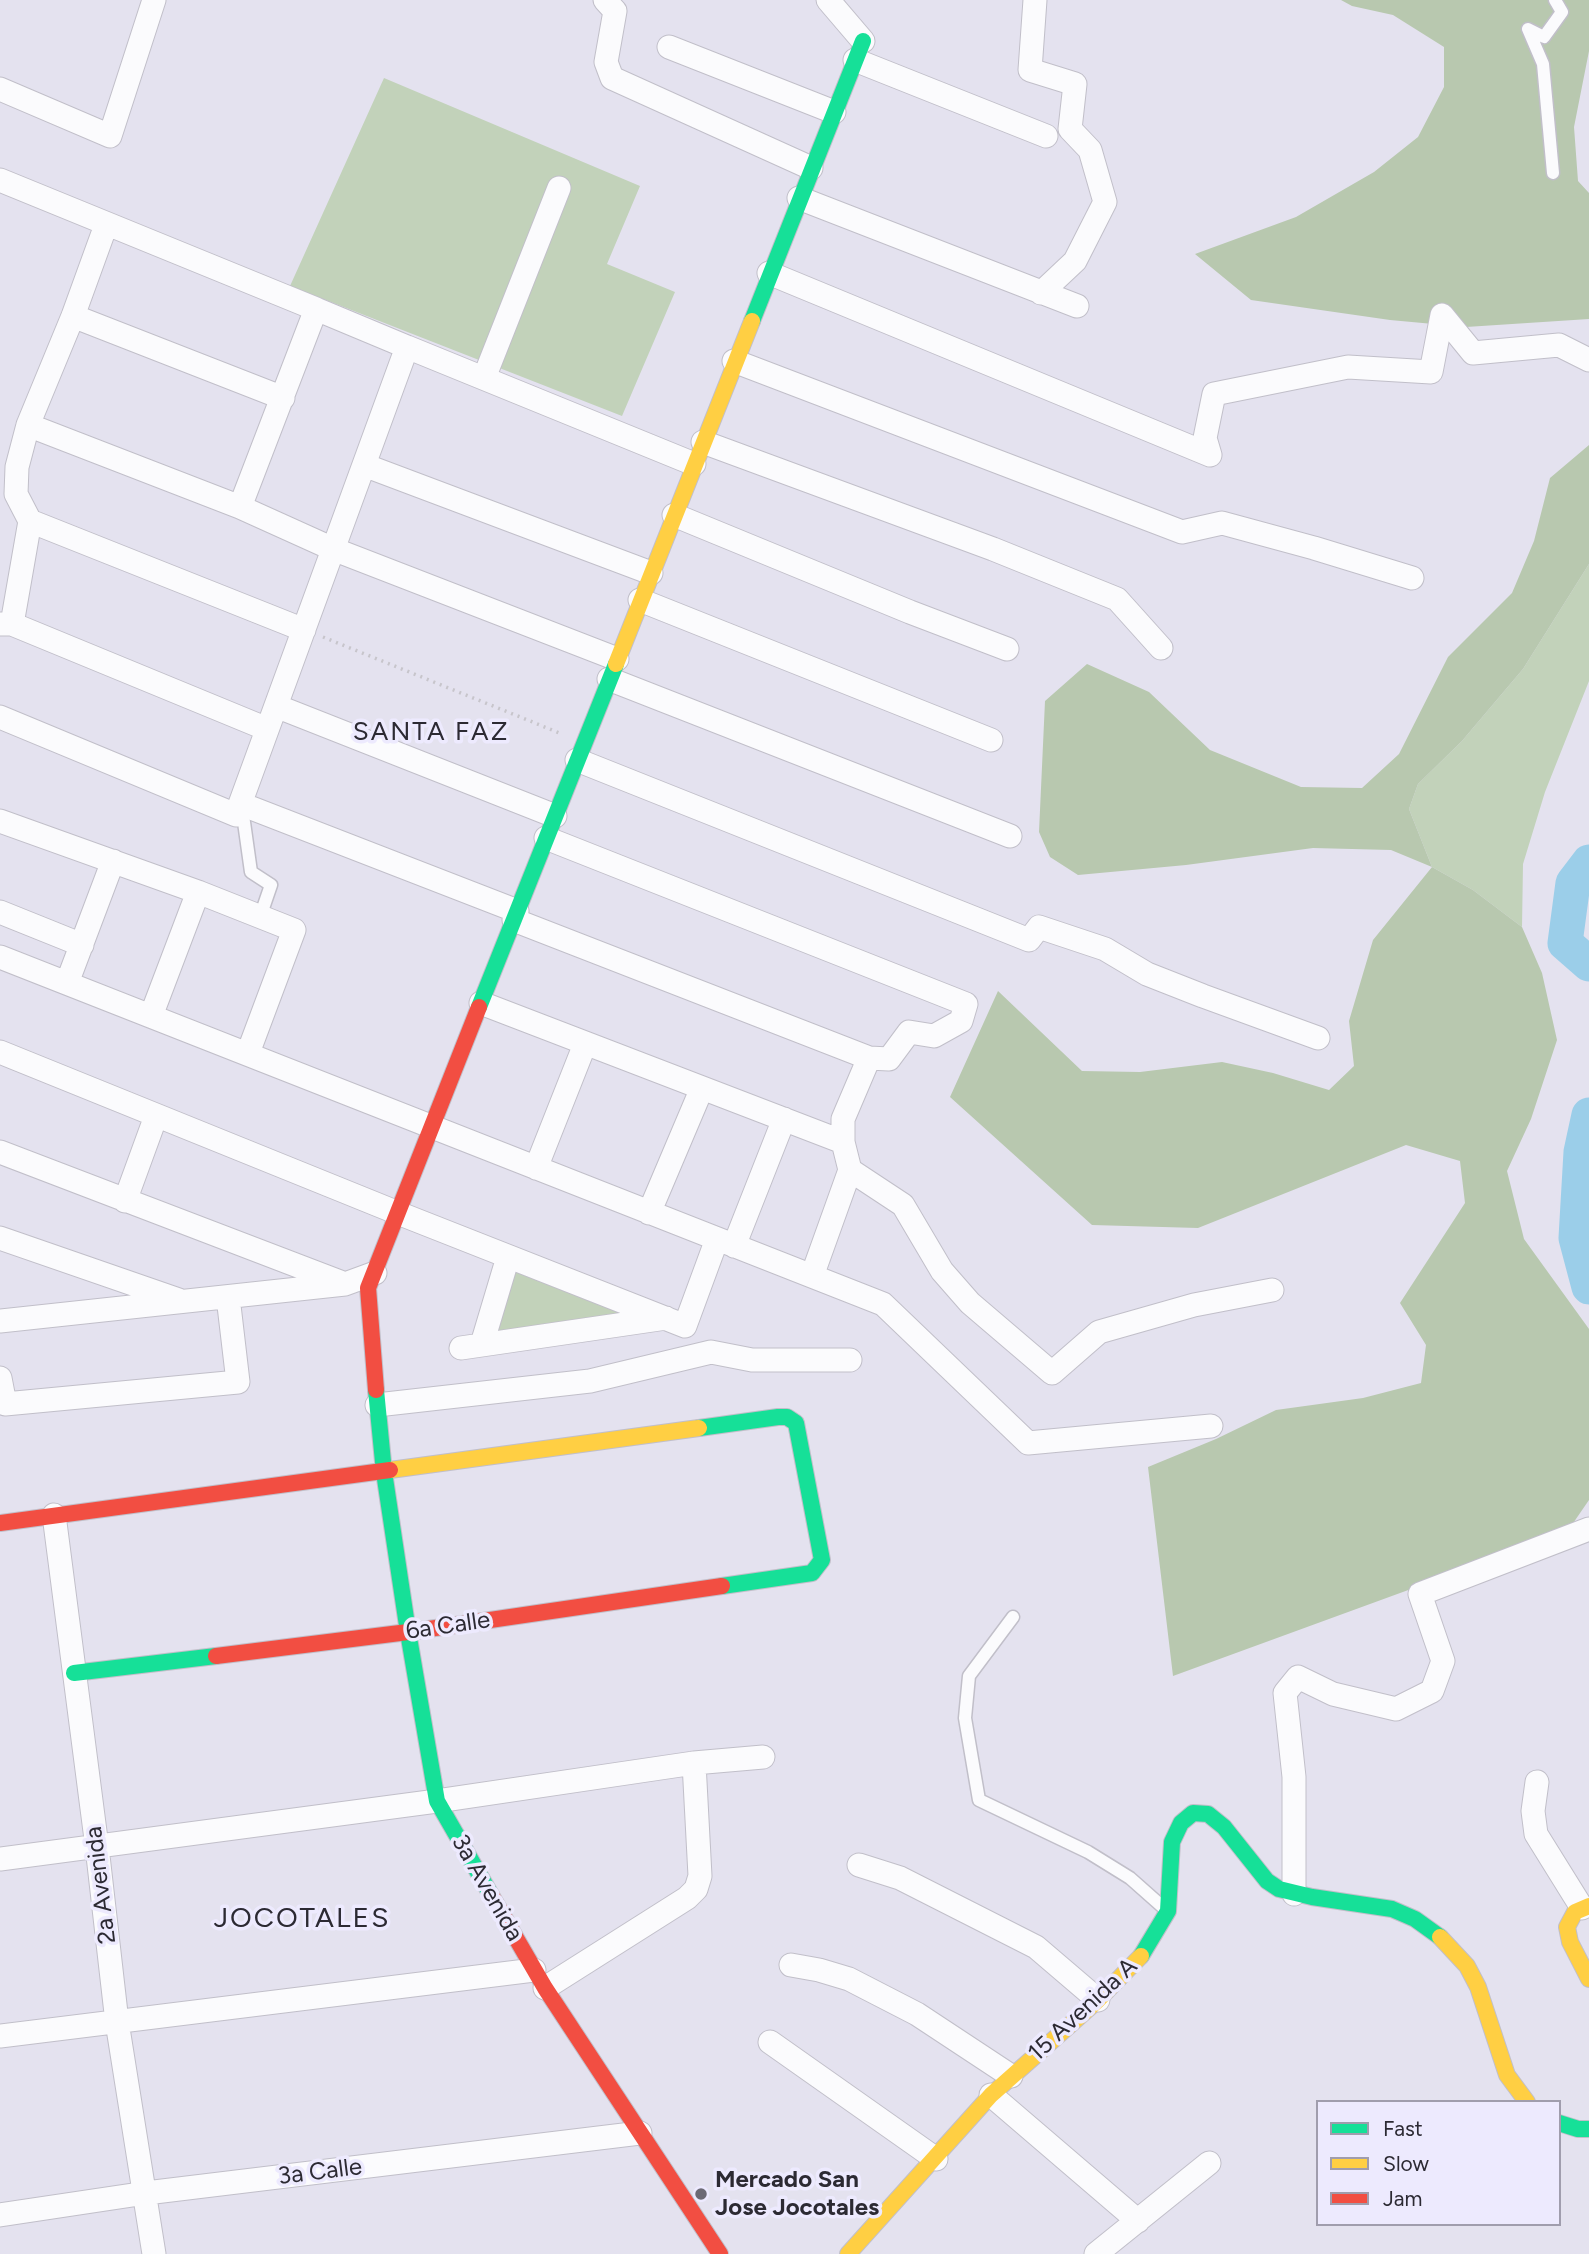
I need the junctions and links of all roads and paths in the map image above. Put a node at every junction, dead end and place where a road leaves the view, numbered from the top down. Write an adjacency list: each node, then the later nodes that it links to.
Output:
1 (154, 0): 8 (street)
2 (606, 0): 11 (street)
3 (828, 0): 7 (street)
4 (1035, 0): 18 (street)
5 (1555, 0): 12 (lane)
6 (668, 47): 9 (street)
7 (859, 50): 9 (street, 3a Avenida); 10 (street)
8 (0, 89)
9 (834, 112): 11 (street, 3a Avenida)
10 (1046, 136)
11 (811, 168): 15 (street, 3a Avenida)
12 (1553, 173)
13 (0, 180): 16 (street)
14 (559, 188): 25 (street)
15 (799, 198): 17 (street, 3a Avenida); 18 (street)
16 (106, 225): 20 (street); 21 (street)
17 (769, 273): 23 (street); 24 (street, 3a Avenida)
18 (1041, 293): 19 (street)
19 (1077, 306)
20 (316, 309): 22 (street); 26 (street)
21 (73, 316): 26 (street); 27 (street)
22 (407, 347): 25 (street); 30 (street)
23 (1589, 360)
24 (734, 362): 28 (street, 3a Avenida); 36 (street)
25 (484, 378): 29 (street)
26 (283, 398): 31 (street)
27 (28, 425): 31 (street); 33 (street)
28 (703, 442): 29 (street, 3a Avenida); 40 (street)
29 (694, 464): 32 (street, 3a Avenida)
30 (364, 465): 34 (street); 35 (street)
31 (240, 507): 34 (street)
32 (674, 515): 35 (street, 3a Avenida); 41 (street)
33 (30, 521): 38 (street); 39 (street)
34 (333, 548): 39 (street); 42 (street)
35 (651, 573): 37 (street, 3a Avenida)
36 (1412, 578)
37 (640, 600): 42 (street, 3a Avenida); 46 (street)
38 (6, 624): 45 (street)
39 (304, 629): 43 (street); 47 (path)
40 (1161, 648)
41 (1007, 649)
42 (613, 669): 47 (street, 3a Avenida); 51 (street)
43 (275, 706): 45 (street); 49 (street)
44 (0, 717): 48 (street)
45 (267, 729): 48 (street)
46 (992, 740)
47 (580, 751): 49 (street, 3a Avenida); 63 (street)
48 (241, 804): 56 (street); 57 (lane)
49 (555, 816): 52 (street, 3a Avenida)
50 (0, 821): 53 (street)
51 (1010, 836)
52 (546, 838): 56 (street, 3a Avenida); 67 (street)
53 (113, 861): 54 (street); 58 (street)
54 (198, 892): 57 (street); 62 (street)
55 (0, 912): 58 (street)
56 (516, 916): 61 (street, 3a Avenida); 67 (street)
57 (260, 917): 66 (street)
58 (82, 945): 60 (street)
59 (0, 957): 60 (street)
60 (67, 983): 62 (street)
61 (481, 1003): 64 (street); 71 (street, 3a Avenida)
62 (151, 1016): 66 (street)
63 (1318, 1038)
64 (585, 1044): 68 (street); 74 (street)
65 (0, 1052): 69 (street)
66 (248, 1053): 71 (street)
67 (869, 1058): 72 (street)
68 (702, 1088): 70 (street); 78 (street)
69 (156, 1116): 76 (street); 77 (street)
70 (784, 1119): 72 (street); 80 (street)
71 (432, 1127): 74 (street); 77 (street, 3a Avenida)
72 (843, 1142): 75 (street)
73 (0, 1152): 76 (street)
74 (536, 1168): 78 (street)
75 (850, 1170): 83 (street); 85 (street)
76 (125, 1201): 84 (street)
77 (398, 1213): 81 (street); 82 (street, 3a Avenida)
78 (649, 1213): 80 (street)
79 (0, 1238): 87 (street)
80 (726, 1242): 83 (street); 88 (street)
81 (508, 1257): 88 (street); 88 (street)
82 (375, 1273): 84 (street); 92 (street, 3a Avenida)
83 (812, 1276): 93 (street)
84 (345, 1284): 86 (street)
85 (1272, 1290)
86 (228, 1297): 87 (street); 91 (street)
87 (184, 1303): 89 (street)
88 (669, 1318)
89 (0, 1321)
90 (850, 1360): 92 (street)
91 (0, 1378)
92 (377, 1405): 94 (street, 3a Avenida)
93 (1211, 1426)
94 (384, 1472): 95 (street); 99 (street, 3a Avenida); 99 (street, 6a Calle)
95 (54, 1515): 96 (street); 100 (street, 2a Avenida)
96 (0, 1523)
97 (1589, 1530): 108 (street)
98 (1013, 1617): 110 (lane)
99 (408, 1632): 100 (street, 6a Calle); 104 (street, 3a Avenida)
100 (74, 1673): 105 (street, 2a Avenida)
101 (763, 1757): 102 (street)
102 (694, 1763): 104 (street); 112 (street)
103 (1537, 1782): 109 (street)
104 (437, 1801): 105 (street); 112 (street, 3a Avenida)
105 (97, 1847): 106 (street); 115 (street, 2a Avenida)
106 (0, 1859)
107 (859, 1865): 114 (street)
108 (1294, 1894): 110 (street, 15 Avenida A); 120 (street, 15 Avenida A)
109 (1586, 1907): 113 (street)
110 (1168, 1911): 114 (street, 15 Avenida A)
111 (791, 1965): 118 (street)
112 (540, 1979): 115 (street); 123 (street, 3a Avenida)
113 (1589, 1979)
114 (1098, 2000): 118 (street, 15 Avenida A)
115 (117, 2022): 116 (street); 126 (street, 2a Avenida)
116 (0, 2036)
117 (770, 2042): 124 (street)
118 (1010, 2076): 119 (street, 15 Avenida A)
119 (992, 2095): 124 (street, 15 Avenida A); 128 (street)
120 (1526, 2100)
121 (1561, 2124): 122 (street)
122 (1589, 2129)
123 (640, 2133): 126 (street, 3a Calle); 130 (street, 3a Avenida)
124 (936, 2159): 131 (street, 15 Avenida A)
125 (1209, 2163): 128 (street)
126 (146, 2193): 127 (street, 3a Calle); 129 (street, 2a Avenida)
127 (0, 2215)
128 (1138, 2221): 132 (street)
129 (154, 2254)
130 (720, 2254)
131 (848, 2254)
132 (1096, 2254)

